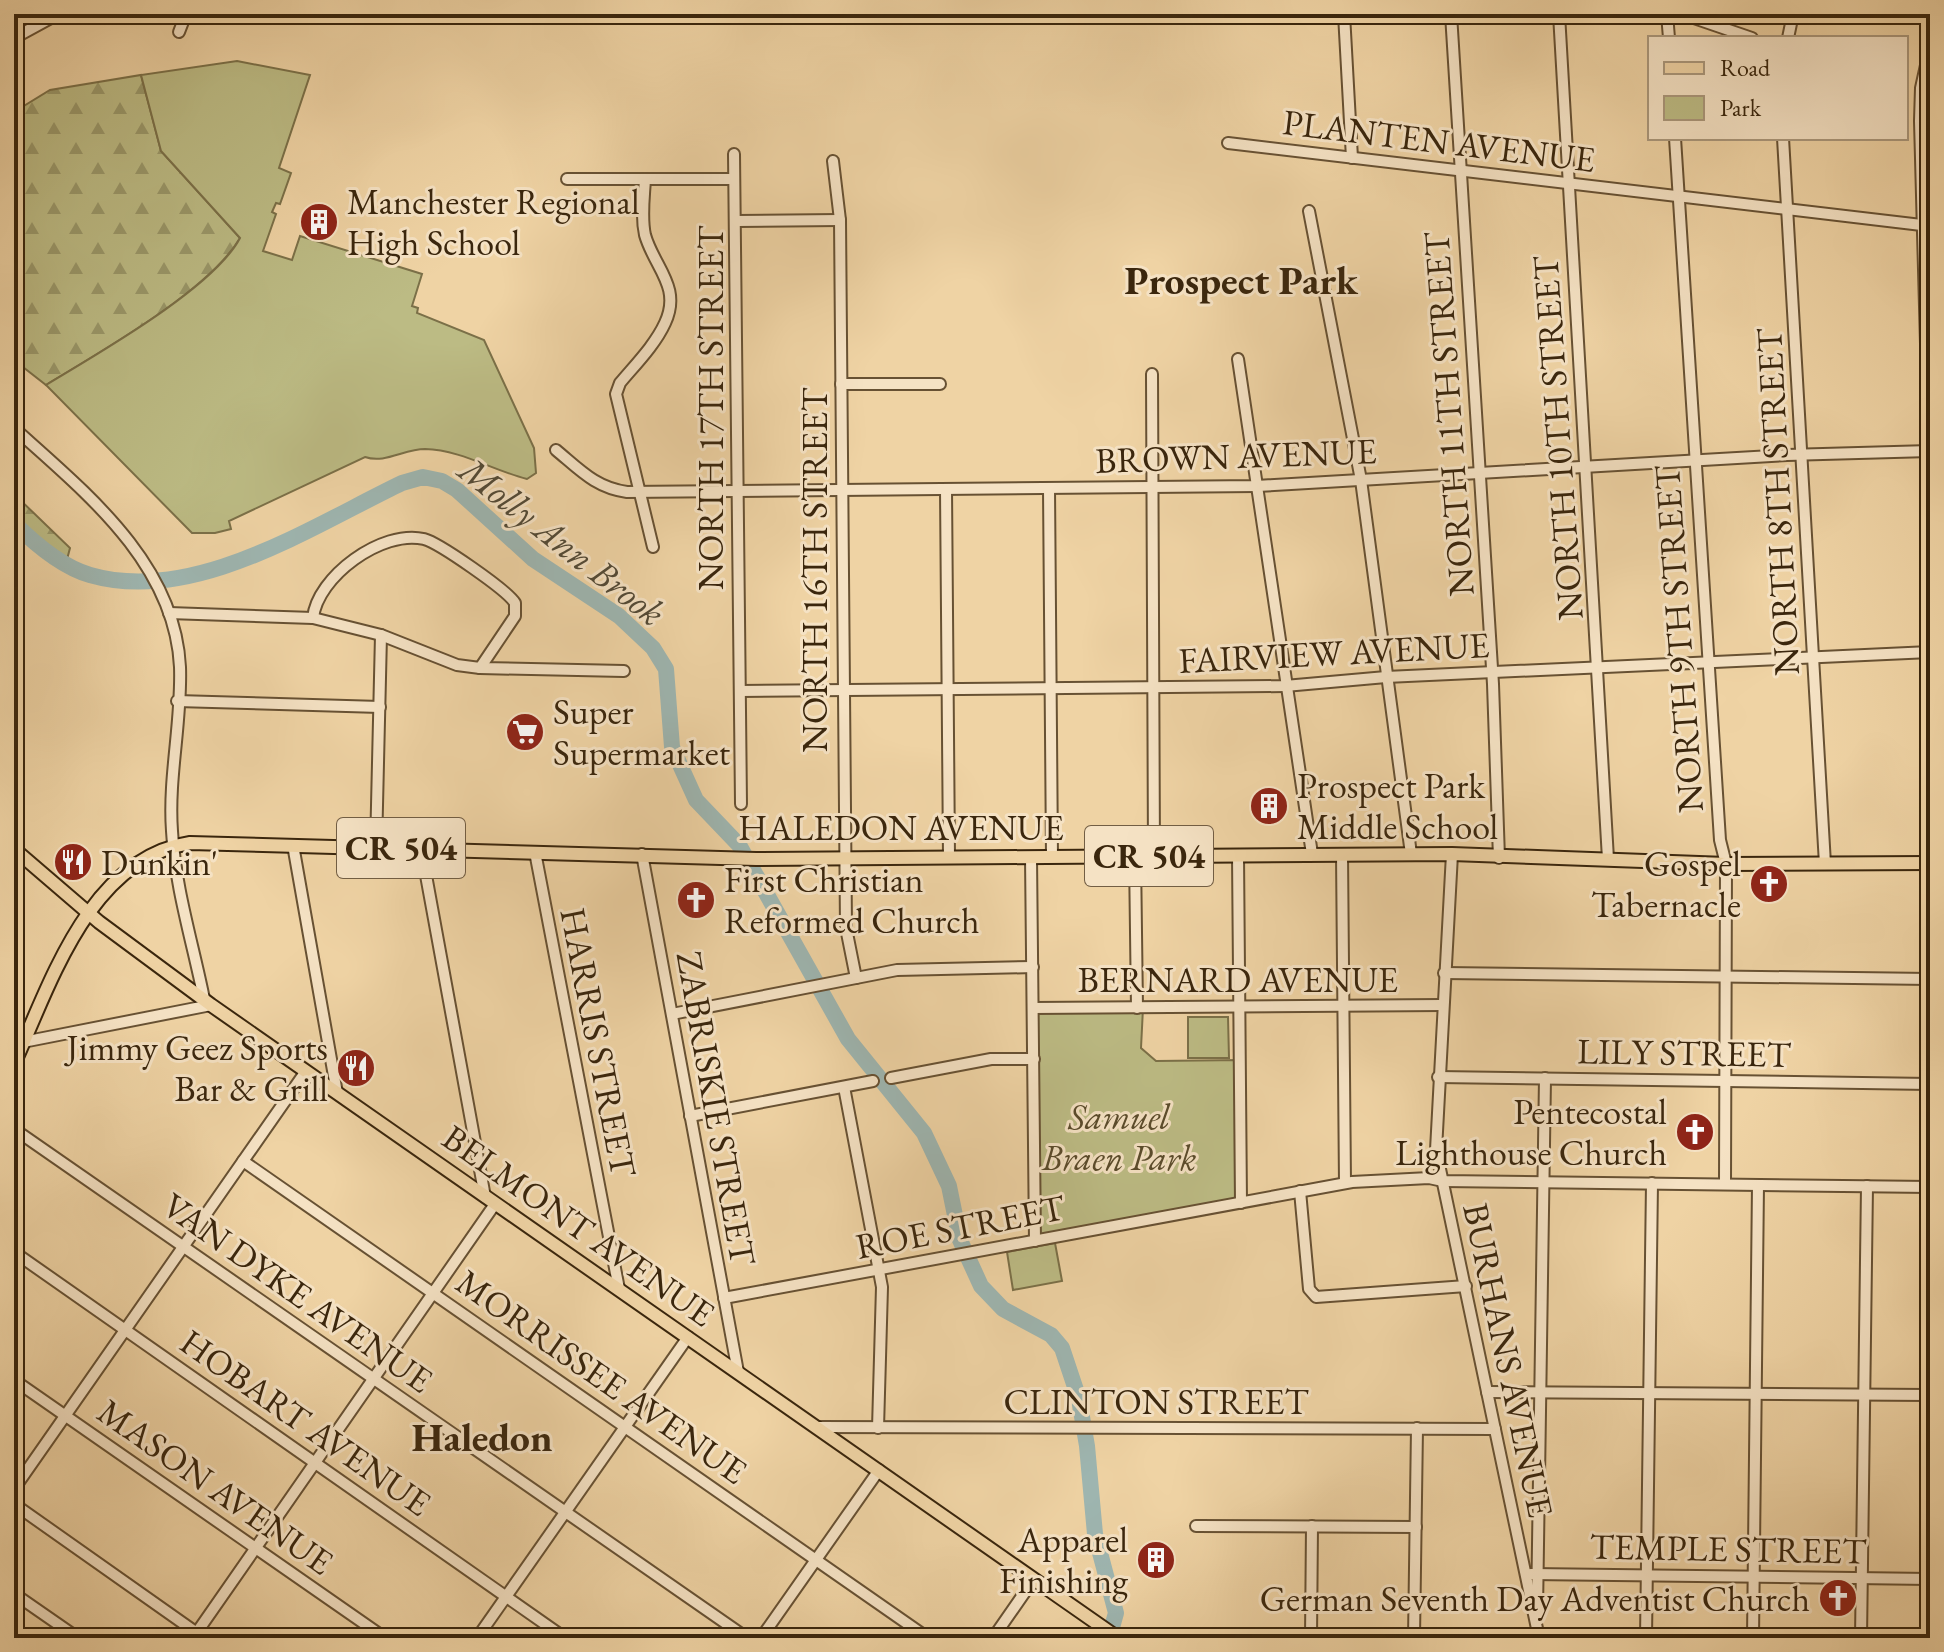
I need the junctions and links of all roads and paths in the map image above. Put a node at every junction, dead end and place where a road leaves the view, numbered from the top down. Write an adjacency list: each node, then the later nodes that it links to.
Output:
1 (58, 14): 13 (street)
2 (186, 14): 9 (street)
3 (1344, 14): 20 (street)
4 (1451, 14): 22 (street, NORTH 11TH STREET)
5 (1559, 14): 26 (street, NORTH 10TH STREET)
6 (1667, 14): 10 (street)
7 (1682, 14): 11 (street)
8 (1793, 14): 12 (street)
9 (179, 32)
10 (1669, 36)
11 (1746, 36)
12 (1788, 36)
13 (14, 38)
14 (1930, 47): 15 (street)
15 (1925, 89): 32 (street)
16 (1675, 140): 27 (street, NORTH 9TH STREET)
17 (1783, 140): 28 (street, NORTH 8TH STREET)
18 (1228, 143): 20 (street, PLANTEN AVENUE)
19 (734, 154): 25 (street, NORTH 17TH STREET)
20 (1352, 158): 22 (street, PLANTEN AVENUE)
21 (833, 161): 30 (street, NORTH 16TH STREET)
22 (1461, 171): 26 (street, PLANTEN AVENUE); 43 (street, NORTH 11TH STREET)
23 (567, 179): 24 (street)
24 (645, 179): 25 (street); 51 (street)
25 (734, 179): 31 (street, NORTH 17TH STREET)
26 (1569, 184): 27 (street, PLANTEN AVENUE); 42 (street, NORTH 10TH STREET)
27 (1678, 196): 28 (street, PLANTEN AVENUE); 41 (street, NORTH 9TH STREET)
28 (1786, 209): 32 (street, PLANTEN AVENUE); 40 (street, NORTH 8TH STREET)
29 (1309, 211): 44 (street)
30 (840, 220): 31 (street); 35 (street, NORTH 16TH STREET)
31 (737, 221): 50 (street, NORTH 17TH STREET)
32 (1926, 226): 39 (street)
33 (1238, 359): 45 (street)
34 (1152, 374): 47 (street)
35 (841, 384): 36 (street); 49 (street, NORTH 16TH STREET)
36 (940, 384)
37 (14, 428): 54 (street)
38 (556, 450): 51 (street, BROWN AVENUE)
39 (1929, 451): 40 (street, BROWN AVENUE); 52 (street)
40 (1802, 454): 41 (street, BROWN AVENUE); 58 (street, NORTH 8TH STREET)
41 (1694, 460): 42 (street, BROWN AVENUE); 59 (street, NORTH 9TH STREET)
42 (1586, 467): 43 (street, BROWN AVENUE); 60 (street, NORTH 10TH STREET)
43 (1480, 473): 44 (street, BROWN AVENUE); 63 (street, NORTH 11TH STREET)
44 (1361, 480): 45 (street, BROWN AVENUE); 64 (street)
45 (1257, 486): 47 (street, BROWN AVENUE); 65 (street)
46 (1049, 488): 47 (street, BROWN AVENUE); 48 (street, BROWN AVENUE); 67 (street)
47 (1153, 488): 66 (street)
48 (946, 489): 49 (street, BROWN AVENUE); 68 (street)
49 (843, 490): 50 (street, BROWN AVENUE); 69 (street, NORTH 16TH STREET)
50 (738, 491): 51 (street, BROWN AVENUE); 70 (street, NORTH 17TH STREET)
51 (640, 492): 53 (street)
52 (1930, 492)
53 (653, 547)
54 (169, 613): 55 (street); 71 (street)
55 (313, 618): 56 (street); 61 (street)
56 (381, 635): 61 (street); 72 (street)
57 (1930, 652): 58 (street, FAIRVIEW AVENUE)
58 (1814, 655): 59 (street, FAIRVIEW AVENUE); 96 (street, NORTH 8TH STREET)
59 (1706, 660): 60 (street, FAIRVIEW AVENUE); 95 (street, NORTH 9TH STREET)
60 (1599, 667): 63 (street, FAIRVIEW AVENUE); 93 (street, NORTH 10TH STREET)
61 (480, 668): 62 (street)
62 (624, 671)
63 (1492, 673): 64 (street, FAIRVIEW AVENUE); 91 (street, NORTH 11TH STREET)
64 (1386, 677): 65 (street, FAIRVIEW AVENUE); 83 (street)
65 (1285, 686): 66 (street, FAIRVIEW AVENUE); 81 (street)
66 (1154, 687): 67 (street, FAIRVIEW AVENUE); 87 (street)
67 (1051, 688): 68 (street, FAIRVIEW AVENUE); 90 (street)
68 (948, 689): 69 (street, FAIRVIEW AVENUE); 88 (street)
69 (843, 690): 70 (street, FAIRVIEW AVENUE); 92 (street, NORTH 16TH STREET)
70 (740, 691): 73 (street, NORTH 17TH STREET)
71 (177, 701): 72 (street); 75 (street)
72 (380, 707): 76 (street)
73 (741, 804)
74 (293, 845): 75 (main road, HALEDON AVENUE / CR 504); 76 (main road, HALEDON AVENUE / CR 504); 121 (street)
75 (174, 847): 97 (main road, HALEDON AVENUE / CR 504); 103 (street)
76 (376, 848): 77 (main road, HALEDON AVENUE / CR 504)
77 (421, 848): 79 (main road, HALEDON AVENUE / CR 504); 134 (street)
78 (14, 849): 97 (main road, BELMONT AVENUE)
79 (535, 852): 80 (main road, HALEDON AVENUE / CR 504); 141 (street, HARRIS STREET)
80 (642, 854): 92 (main road, HALEDON AVENUE / CR 504); 109 (street, ZABRISKIE STREET)
81 (1312, 854): 82 (main road, HALEDON AVENUE / CR 504); 85 (main road, HALEDON AVENUE / CR 504)
82 (1342, 854): 83 (main road, HALEDON AVENUE / CR 504); 105 (street)
83 (1411, 854): 84 (main road, HALEDON AVENUE / CR 504)
84 (1452, 854): 91 (main road, HALEDON AVENUE / CR 504); 99 (street, BURHANS AVENUE)
85 (1238, 855): 87 (main road, HALEDON AVENUE / CR 504); 106 (street)
86 (1135, 856): 87 (main road, HALEDON AVENUE / CR 504); 90 (main road, HALEDON AVENUE / CR 504); 108 (street)
87 (1154, 856)
88 (949, 857): 89 (main road, HALEDON AVENUE / CR 504); 92 (main road, HALEDON AVENUE / CR 504)
89 (1031, 857): 90 (main road, HALEDON AVENUE / CR 504); 98 (street)
90 (1052, 857)
91 (1499, 858): 93 (main road, HALEDON AVENUE / CR 504)
92 (845, 859): 101 (street, NORTH 16TH STREET)
93 (1608, 859): 95 (main road, HALEDON AVENUE / CR 504)
94 (1930, 863): 96 (main road, HALEDON AVENUE / CR 504)
95 (1726, 864): 96 (main road, HALEDON AVENUE / CR 504); 100 (street, NORTH 9TH STREET)
96 (1825, 864)
97 (89, 914): 103 (main road, BELMONT AVENUE); 110 (main road, CR 504)
98 (1033, 967): 101 (street); 107 (street)
99 (1444, 973): 100 (street); 104 (street, BURHANS AVENUE)
100 (1727, 977): 102 (street); 118 (street, NORTH 9TH STREET)
101 (856, 978): 109 (street)
102 (1930, 979)
103 (208, 1002): 110 (street); 113 (main road, BELMONT AVENUE)
104 (1442, 1005): 105 (street, BERNARD AVENUE); 114 (street, BURHANS AVENUE)
105 (1344, 1006): 106 (street, BERNARD AVENUE); 127 (street)
106 (1241, 1007): 108 (street, BERNARD AVENUE); 135 (street)
107 (1033, 1008): 108 (street, BERNARD AVENUE); 111 (street)
108 (1137, 1008)
109 (672, 1014): 122 (street, ZABRISKIE STREET)
110 (23, 1042): 112 (main road, CR 504)
111 (1034, 1059): 115 (street); 136 (street)
112 (14, 1064)
113 (306, 1071): 121 (main road, BELMONT AVENUE); 124 (street)
114 (1438, 1077): 116 (street, LILY STREET); 125 (street, BURHANS AVENUE)
115 (891, 1078)
116 (1545, 1078): 118 (street, LILY STREET); 126 (street)
117 (873, 1081): 120 (street)
118 (1726, 1081): 119 (street, LILY STREET); 129 (street, NORTH 9TH STREET)
119 (1930, 1084)
120 (844, 1087): 122 (street); 139 (street)
121 (337, 1093): 134 (main road, BELMONT AVENUE)
122 (690, 1116): 143 (street, ZABRISKIE STREET)
123 (14, 1129): 137 (street, VAN DYKE AVENUE)
124 (243, 1161): 137 (street); 142 (street, MORRISSEE AVENUE)
125 (1443, 1181): 126 (street, ROE STREET); 127 (street, ROE STREET); 140 (street, BURHANS AVENUE)
126 (1544, 1182): 128 (street, ROE STREET); 150 (street)
127 (1345, 1183): 133 (street, ROE STREET)
128 (1652, 1183): 129 (street, ROE STREET); 151 (street)
129 (1725, 1184): 130 (street, ROE STREET)
130 (1758, 1185): 131 (street, ROE STREET); 152 (street)
131 (1867, 1186): 132 (street, ROE STREET); 153 (street)
132 (1930, 1187)
133 (1300, 1191): 135 (street, ROE STREET); 140 (street)
134 (490, 1200): 141 (main road, BELMONT AVENUE); 142 (street)
135 (1241, 1203): 136 (street, ROE STREET)
136 (1035, 1241): 139 (street, ROE STREET)
137 (184, 1247): 144 (street); 147 (street, VAN DYKE AVENUE)
138 (14, 1252): 144 (street, HOBART AVENUE)
139 (878, 1271): 143 (street, ROE STREET); 158 (street)
140 (1466, 1286): 149 (street, BURHANS AVENUE)
141 (619, 1289): 145 (main road, BELMONT AVENUE)
142 (434, 1293): 147 (street); 156 (street, MORRISSEE AVENUE)
143 (724, 1298): 146 (street, ZABRISKIE STREET)
144 (126, 1331): 155 (street); 161 (street, HOBART AVENUE)
145 (688, 1337): 146 (main road, BELMONT AVENUE); 156 (street)
146 (738, 1372): 157 (main road, BELMONT AVENUE)
147 (374, 1378): 161 (street); 165 (street, VAN DYKE AVENUE)
148 (14, 1380): 155 (street, MASON AVENUE)
149 (1487, 1392): 150 (street); 160 (street, BURHANS AVENUE)
150 (1540, 1393): 151 (street); 172 (street)
151 (1649, 1394): 152 (street); 173 (street)
152 (1758, 1394): 153 (street); 174 (street)
153 (1863, 1395): 154 (street); 175 (street)
154 (1930, 1395)
155 (66, 1416): 163 (street); 169 (street, MASON AVENUE)
156 (625, 1427): 165 (street); 170 (street, MORRISSEE AVENUE)
157 (817, 1427): 158 (street, CLINTON STREET); 162 (main road, BELMONT AVENUE)
158 (878, 1428): 159 (street, CLINTON STREET)
159 (1417, 1428): 160 (street, CLINTON STREET); 168 (street)
160 (1495, 1429): 171 (street, BURHANS AVENUE)
161 (315, 1463): 169 (street); 179 (street, HOBART AVENUE)
162 (879, 1470): 170 (street); 176 (main road, BELMONT AVENUE)
163 (14, 1489)
164 (14, 1504): 181 (street)
165 (566, 1511): 179 (street); 186 (street, VAN DYKE AVENUE)
166 (1196, 1526): 167 (street)
167 (1312, 1526): 168 (street); 191 (street)
168 (1416, 1527): 192 (street)
169 (256, 1548): 181 (street); 183 (street, MASON AVENUE)
170 (816, 1560): 187 (street); 188 (street, MORRISSEE AVENUE)
171 (1525, 1574): 172 (street, TEMPLE STREET); 180 (street, BURHANS AVENUE)
172 (1538, 1574): 173 (street, TEMPLE STREET); 180 (street)
173 (1646, 1575): 174 (street, TEMPLE STREET); 193 (street)
174 (1753, 1576): 175 (street, TEMPLE STREET); 194 (street)
175 (1861, 1578): 177 (street, TEMPLE STREET); 195 (street)
176 (1034, 1579): 189 (street); 190 (main road, BELMONT AVENUE)
177 (1930, 1579)
178 (16, 1595): 182 (street)
179 (506, 1596): 184 (street); 185 (street, HOBART AVENUE)
180 (1538, 1634)
181 (198, 1636)
182 (78, 1638)
183 (385, 1638)
184 (477, 1638)
185 (565, 1638)
186 (747, 1638)
187 (761, 1638)
188 (928, 1638)
189 (993, 1638)
190 (1118, 1638)
191 (1311, 1638)
192 (1414, 1638)
193 (1646, 1638)
194 (1753, 1638)
195 (1861, 1638)

